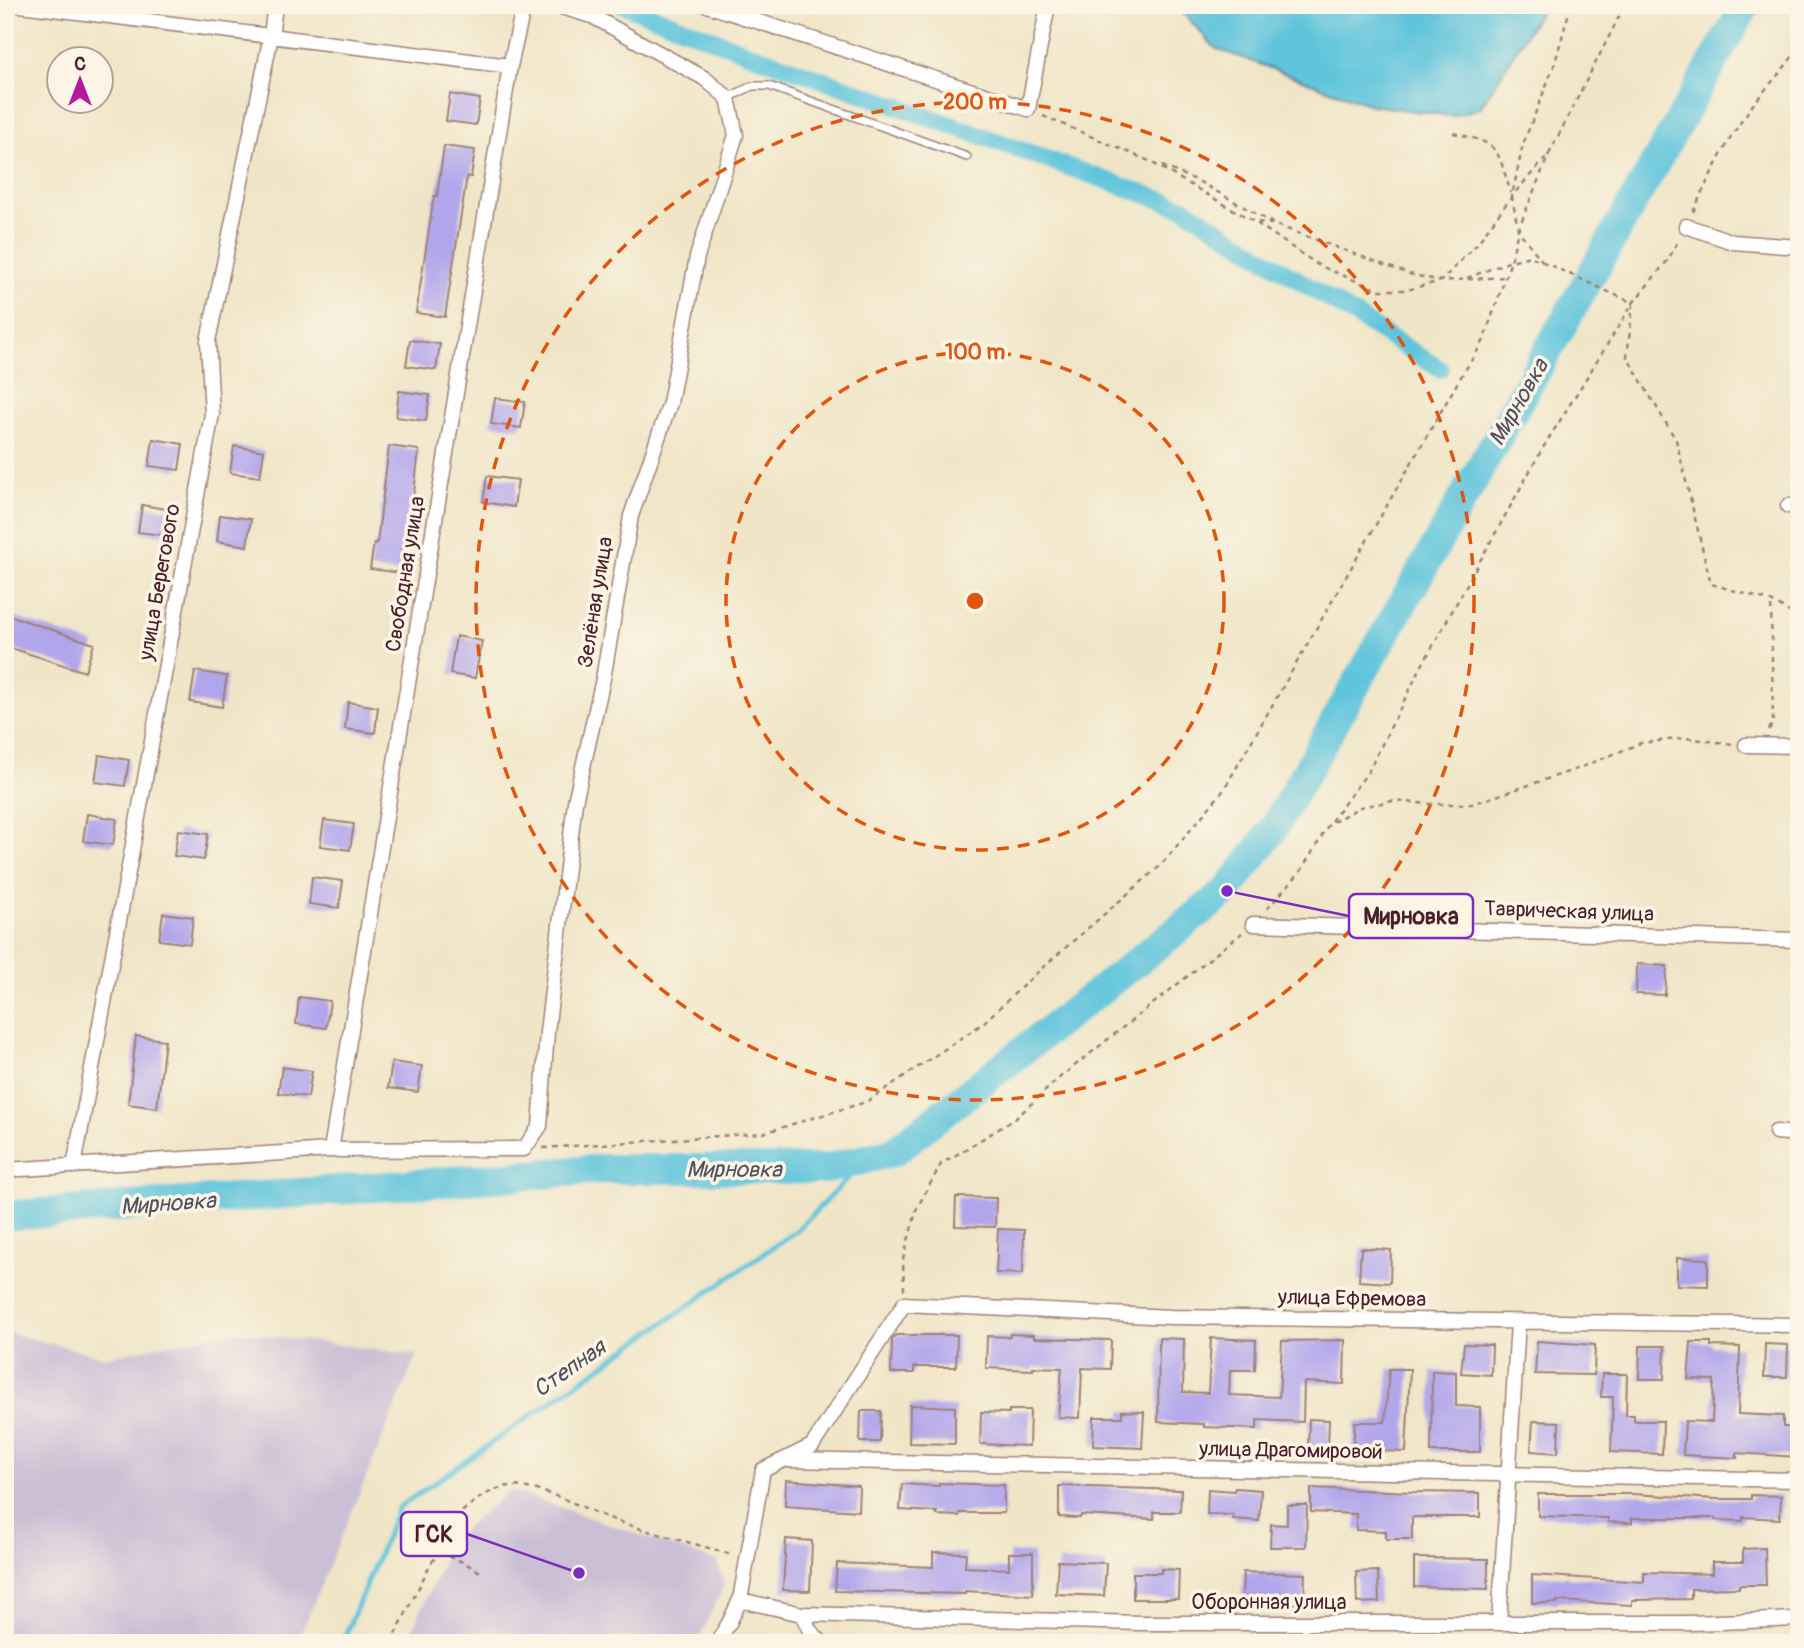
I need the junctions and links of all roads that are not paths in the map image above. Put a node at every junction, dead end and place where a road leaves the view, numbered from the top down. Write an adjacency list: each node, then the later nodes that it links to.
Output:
1 (21, 5): 9 (street)
2 (275, 5): 9 (street, улица Берегового)
3 (524, 5): 10 (street, Свободная улица)
4 (555, 5): 11 (street)
5 (707, 5): 8 (street)
6 (753, 5): 8 (street)
7 (1048, 5): 8 (street)
8 (747, 19)
9 (271, 36): 10 (street); 22 (street, улица Берегового)
10 (510, 66): 21 (street, Свободная улица)
11 (728, 98): 12 (lane); 21 (street, Зелёная улица)
12 (967, 157)
13 (1686, 226): 14 (street)
14 (1799, 247)
15 (1746, 745): 16 (street)
16 (1799, 746)
17 (1253, 924): 18 (street, Таврическая улица)
18 (1799, 940)
19 (1776, 1132): 20 (street)
20 (1799, 1134)
21 (331, 1150): 22 (street)
22 (74, 1166): 23 (street)
23 (5, 1170)
24 (1518, 1323): 25 (street, улица Ефремова); 26 (street, улица Ефремова); 27 (street)
25 (1799, 1325)
26 (783, 1460): 27 (street, улица Драгомировой); 29 (street)
27 (1509, 1476): 28 (street, улица Драгомировой); 32 (street)
28 (1799, 1480)
29 (740, 1600): 30 (street, Оборонная улица); 33 (street)
30 (802, 1614): 32 (street, Оборонная улица); 34 (street)
31 (1799, 1619): 32 (street, Оборонная улица)
32 (1499, 1623)
33 (716, 1643)
34 (822, 1643)

